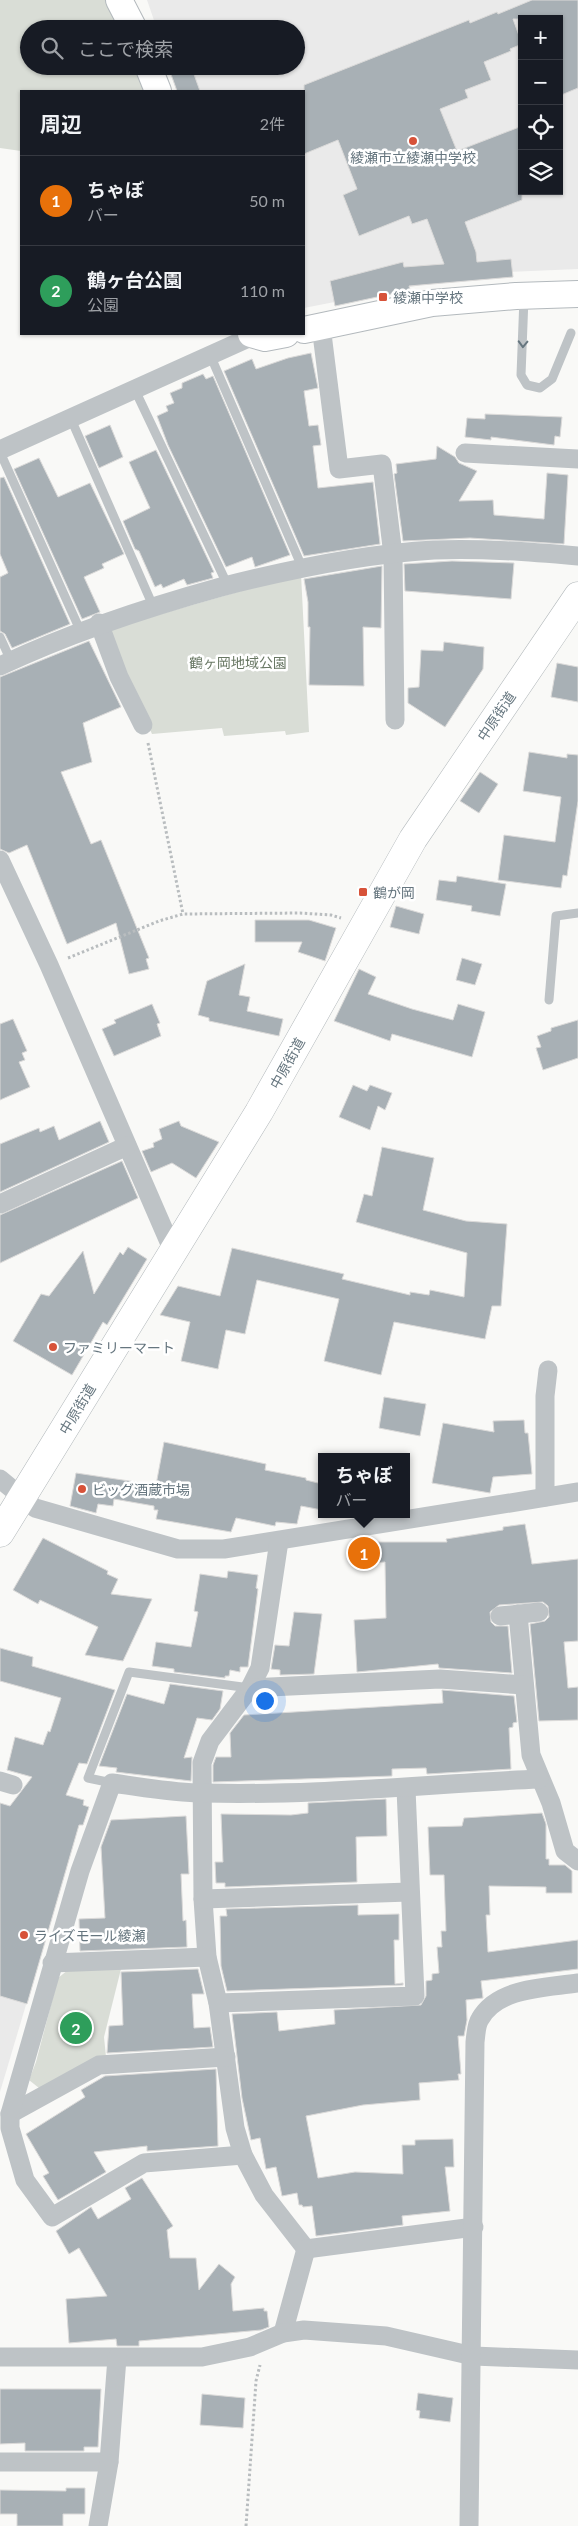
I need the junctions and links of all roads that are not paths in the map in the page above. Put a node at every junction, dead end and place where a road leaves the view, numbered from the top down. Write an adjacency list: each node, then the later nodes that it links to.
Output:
1 (119, 0): 2 (street)
2 (129, 20)
3 (152, 75): 4 (street)
4 (158, 90)
5 (525, 296): 6 (street); 7 (street); 8 (lane, one-way to 8)
6 (574, 297)
7 (312, 328): 17 (street)
8 (571, 333)
9 (252, 335): 10 (street); 11 (street)
10 (280, 335)
11 (211, 357): 12 (street); 19 (lane)
12 (135, 390): 13 (street); 20 (lane)
13 (71, 419): 14 (street); 22 (lane)
14 (0, 451): 24 (lane)
15 (465, 453): 16 (street)
16 (578, 459)
17 (393, 555): 18 (street); 19 (street); 27 (street)
18 (578, 556)
19 (302, 567): 20 (street)
20 (228, 586): 22 (street)
21 (577, 598): 34 (main road, 中原街道)
22 (153, 606): 23 (street)
23 (99, 623): 24 (street); 28 (street)
24 (80, 630): 26 (street)
25 (0, 637): 26 (lane)
26 (6, 663)
27 (395, 720)
28 (143, 725)
29 (0, 861): 32 (street)
30 (578, 913): 31 (lane)
31 (549, 1000)
32 (127, 1146): 33 (street); 34 (street)
33 (0, 1204)
34 (173, 1251): 38 (main road, 中原街道)
35 (548, 1370): 39 (street)
36 (0, 1478): 38 (street)
37 (578, 1493): 39 (street)
38 (22, 1497): 40 (main road, 中原街道); 41 (street)
39 (546, 1497): 41 (street)
40 (0, 1533)
41 (279, 1541): 44 (street)
42 (539, 1612): 43 (street)
43 (524, 1685): 44 (street); 45 (street)
44 (250, 1688): 46 (lane); 48 (street)
45 (539, 1779): 47 (street); 49 (street)
46 (112, 1783): 48 (street); 53 (street)
47 (406, 1789): 48 (street); 50 (street)
48 (201, 1793): 51 (street)
49 (578, 1861)
50 (410, 1892): 51 (street); 55 (street)
51 (203, 1899): 52 (street)
52 (207, 1957): 53 (street); 55 (street)
53 (52, 1963): 57 (street)
54 (578, 1983): 59 (street)
55 (218, 2003): 56 (street)
56 (226, 2057): 57 (street); 58 (street)
57 (10, 2114): 58 (street)
58 (243, 2155): 60 (street)
59 (474, 2227): 60 (street); 62 (street)
60 (306, 2249): 61 (street)
61 (275, 2336): 62 (street); 64 (street)
62 (473, 2356): 65 (street); 69 (street)
63 (0, 2357): 64 (street)
64 (117, 2358): 67 (street)
65 (578, 2360)
66 (0, 2462): 67 (street)
67 (109, 2462): 68 (street)
68 (98, 2526)
69 (470, 2526)

